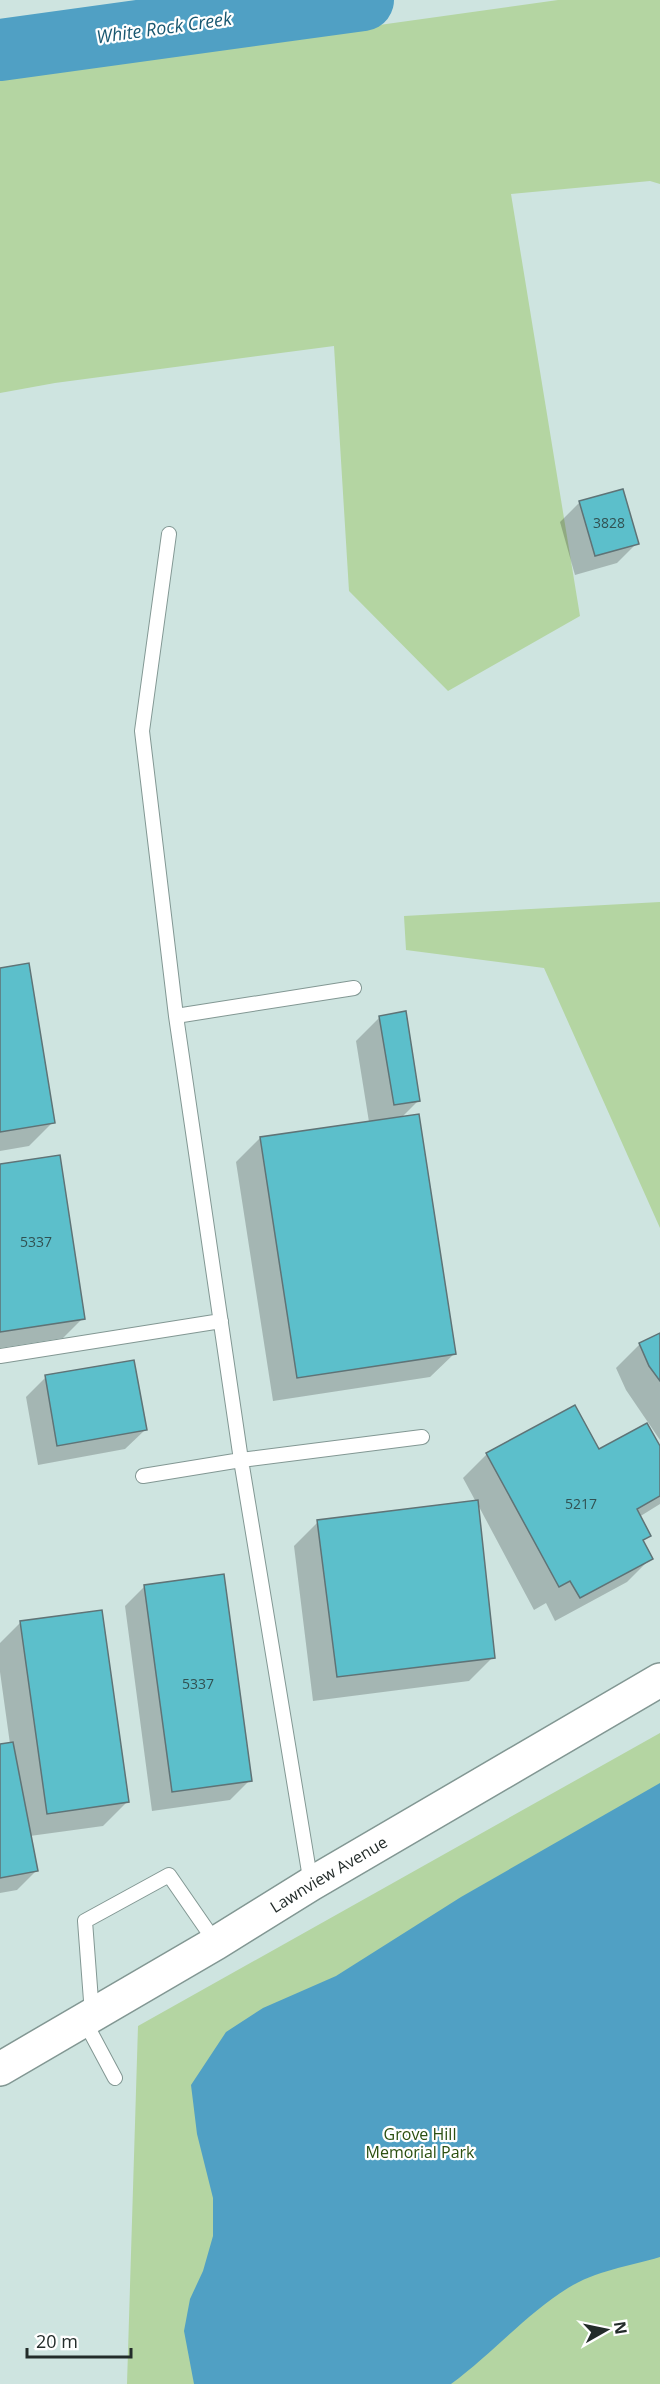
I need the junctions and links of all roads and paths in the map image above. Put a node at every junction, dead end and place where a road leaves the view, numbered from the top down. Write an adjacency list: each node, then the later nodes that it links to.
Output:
1 (170, 534): 3 (lane)
2 (354, 988): 3 (lane)
3 (177, 1016): 4 (lane)
4 (221, 1321): 5 (lane); 7 (lane)
5 (0, 1356)
6 (422, 1437): 7 (lane)
7 (241, 1460): 8 (lane); 10 (lane)
8 (143, 1476)
9 (660, 1680): 10 (street, Lawnview Avenue)
10 (311, 1884): 11 (street, Lawnview Avenue)
11 (216, 1943): 12 (street, Lawnview Avenue); 12 (lane)
12 (88, 2018): 13 (street, Lawnview Avenue); 14 (lane)
13 (0, 2069)
14 (115, 2078)

